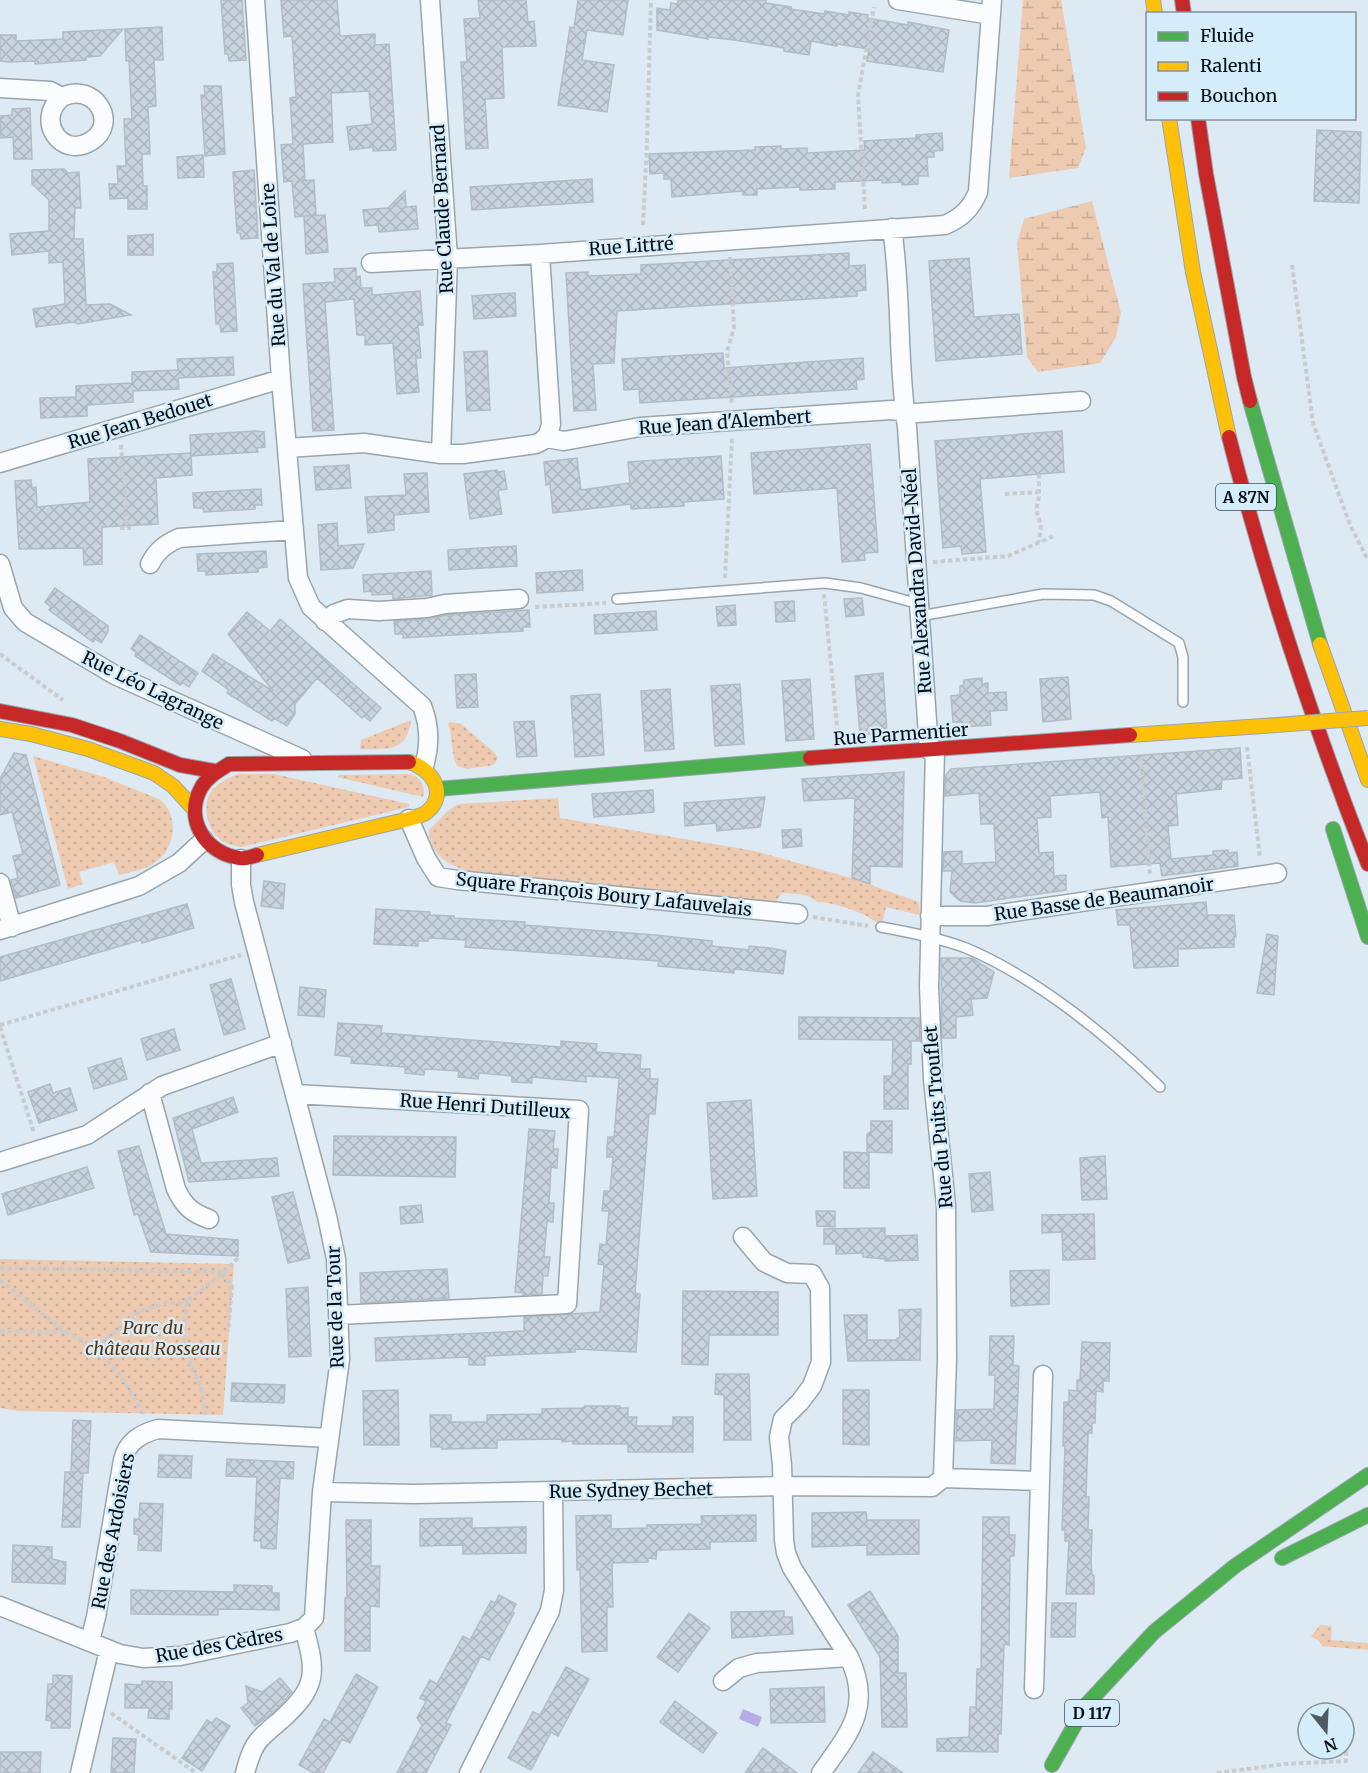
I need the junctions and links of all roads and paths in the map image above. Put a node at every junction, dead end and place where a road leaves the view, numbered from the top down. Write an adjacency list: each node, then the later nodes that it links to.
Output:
1 (255, 0): 19 (street, Rue du Val de Loire)
2 (430, 0): 16 (street, Rue Claude Bernard)
3 (651, 0): 12 (path)
4 (898, 0): 6 (street)
5 (874, 6): 11 (path)
6 (992, 7): 13 (street)
7 (0, 88): 8 (street)
8 (62, 97)
9 (1169, 120): 35 (main road, A 87N)
10 (1198, 120): 28 (main road, A 87N)
11 (865, 209)
12 (643, 225)
13 (892, 228): 15 (street, Rue Littré); 22 (street, Rue Alexandra David-Néel)
14 (729, 250): 21 (path)
15 (540, 254): 16 (street, Rue Littré); 24 (street)
16 (448, 258): 17 (street, Rue Littré); 27 (street, Rue Claude Bernard)
17 (371, 262)
18 (1292, 265): 38 (path)
19 (281, 379): 26 (street, Rue du Val de Loire); 29 (street, Rue Jean Bedouet)
20 (1081, 401): 22 (street)
21 (732, 408)
22 (905, 412): 24 (street, Rue Jean d'Alembert); 46 (street, Rue Alexandra David-Néel)
23 (732, 436): 43 (path)
24 (546, 438): 27 (street, Rue Jean d'Alembert)
25 (121, 439): 33 (path)
26 (287, 448): 27 (street, Rue Jean d'Alembert); 34 (street, Rue du Val de Loire)
27 (441, 454)
28 (1265, 456): 48 (main road); 67 (main road, A 87N)
29 (0, 463)
30 (1039, 474): 31 (path)
31 (1039, 492): 32 (path); 37 (path)
32 (1005, 494)
33 (120, 528)
34 (293, 531): 41 (street); 47 (street, Rue du Val de Loire)
35 (1255, 532): 49 (main road); 75 (main road, A 87N)
36 (1056, 535): 37 (path)
37 (1039, 543): 39 (path)
38 (1368, 560)
39 (926, 562)
40 (0, 564): 64 (street, Rue Léo Lagrange)
41 (150, 564)
42 (823, 583): 43 (lane); 46 (lane); 60 (path)
43 (724, 591): 44 (lane)
44 (617, 598): 45 (path)
45 (524, 603): 47 (street)
46 (919, 610): 53 (lane); 62 (street, Rue Alexandra David-Néel)
47 (324, 621): 65 (street, Rue du Val de Loire)
48 (1328, 621)
49 (1276, 650)
50 (0, 654): 52 (path)
51 (1344, 670): 59 (main road)
52 (63, 700)
53 (1183, 702)
54 (0, 711): 66 (main road)
55 (1296, 714): 58 (main road)
56 (1368, 718): 62 (main road, Rue Parmentier, bridge)
57 (0, 729): 69 (main road)
58 (1303, 735)
59 (1368, 739)
60 (838, 740)
61 (1246, 740): 74 (path)
62 (932, 750): 68 (main road, Rue Parmentier); 80 (street, Rue du Puits Trouflet)
63 (1140, 753): 77 (path)
64 (310, 762): 65 (main road); 66 (main road)
65 (424, 766): 68 (main road)
66 (214, 771): 69 (main road)
67 (1368, 780)
68 (437, 789): 70 (main road)
69 (194, 809): 72 (main road)
70 (409, 819): 73 (main road); 79 (street, Square François Boury Lafauvelais)
71 (1330, 820): 83 (main road)
72 (204, 840): 73 (main road); 82 (street)
73 (241, 859): 85 (street, Rue de la Tour)
74 (1258, 864)
75 (1368, 864)
76 (1277, 873): 80 (street, Rue Basse de Beaumanoir)
77 (1150, 882)
78 (2, 892): 82 (street)
79 (798, 914): 81 (path)
80 (930, 916): 84 (street, Rue du Puits Trouflet)
81 (881, 927): 84 (lane)
82 (6, 929)
83 (1368, 937)
84 (930, 939): 88 (lane); 112 (street, Rue du Puits Trouflet)
85 (257, 950): 86 (path); 87 (street, Rue de la Tour)
86 (0, 1026): 91 (path)
87 (282, 1043): 89 (street); 90 (street, Rue de la Tour)
88 (1160, 1087)
89 (150, 1093): 91 (street); 93 (street)
90 (295, 1095): 100 (street, Rue de la Tour); 100 (street, Rue Henri Dutilleux)
91 (40, 1151): 92 (street)
92 (0, 1162)
93 (209, 1219)
94 (743, 1238): 114 (street)
95 (238, 1258): 97 (path)
96 (0, 1268): 97 (path)
97 (223, 1273): 99 (path); 103 (path)
98 (0, 1280): 102 (path)
99 (188, 1300): 104 (path); 108 (path)
100 (338, 1316): 110 (street, Rue de la Tour)
101 (0, 1330): 102 (path)
102 (66, 1332): 104 (path)
103 (228, 1332)
104 (95, 1348): 106 (path)
105 (1043, 1375): 113 (street)
106 (142, 1412): 107 (path); 109 (path)
107 (153, 1412)
108 (195, 1413)
109 (147, 1420)
110 (329, 1438): 117 (street, Rue de la Tour); 122 (street, Rue des Ardoisiers)
111 (1368, 1475): 130 (main road)
112 (940, 1480): 113 (street, Rue Sydney Bechet); 114 (street, Rue Sydney Bechet)
113 (1040, 1481): 126 (street)
114 (782, 1486): 116 (street, Rue Sydney Bechet); 124 (street)
115 (1368, 1490): 130 (main road, D 117)
116 (554, 1491): 117 (street, Rue Sydney Bechet); 134 (street)
117 (322, 1492): 121 (street, Rue de la Tour)
118 (1368, 1503): 119 (main road)
119 (1368, 1515)
120 (0, 1606): 122 (street, Rue des Cèdres)
121 (304, 1628): 123 (street, Rue des Cèdres); 133 (street)
122 (90, 1641): 123 (street, Rue des Cèdres)
123 (109, 1650): 131 (street)
124 (849, 1657): 125 (street); 135 (street)
125 (723, 1681)
126 (1034, 1689)
127 (106, 1712): 132 (path)
128 (1078, 1747): 130 (main road, D 117)
129 (1346, 1761): 136 (path)
130 (1053, 1770)
131 (80, 1773)
132 (196, 1773)
133 (245, 1773)
134 (469, 1773)
135 (820, 1773)
136 (1217, 1773)

